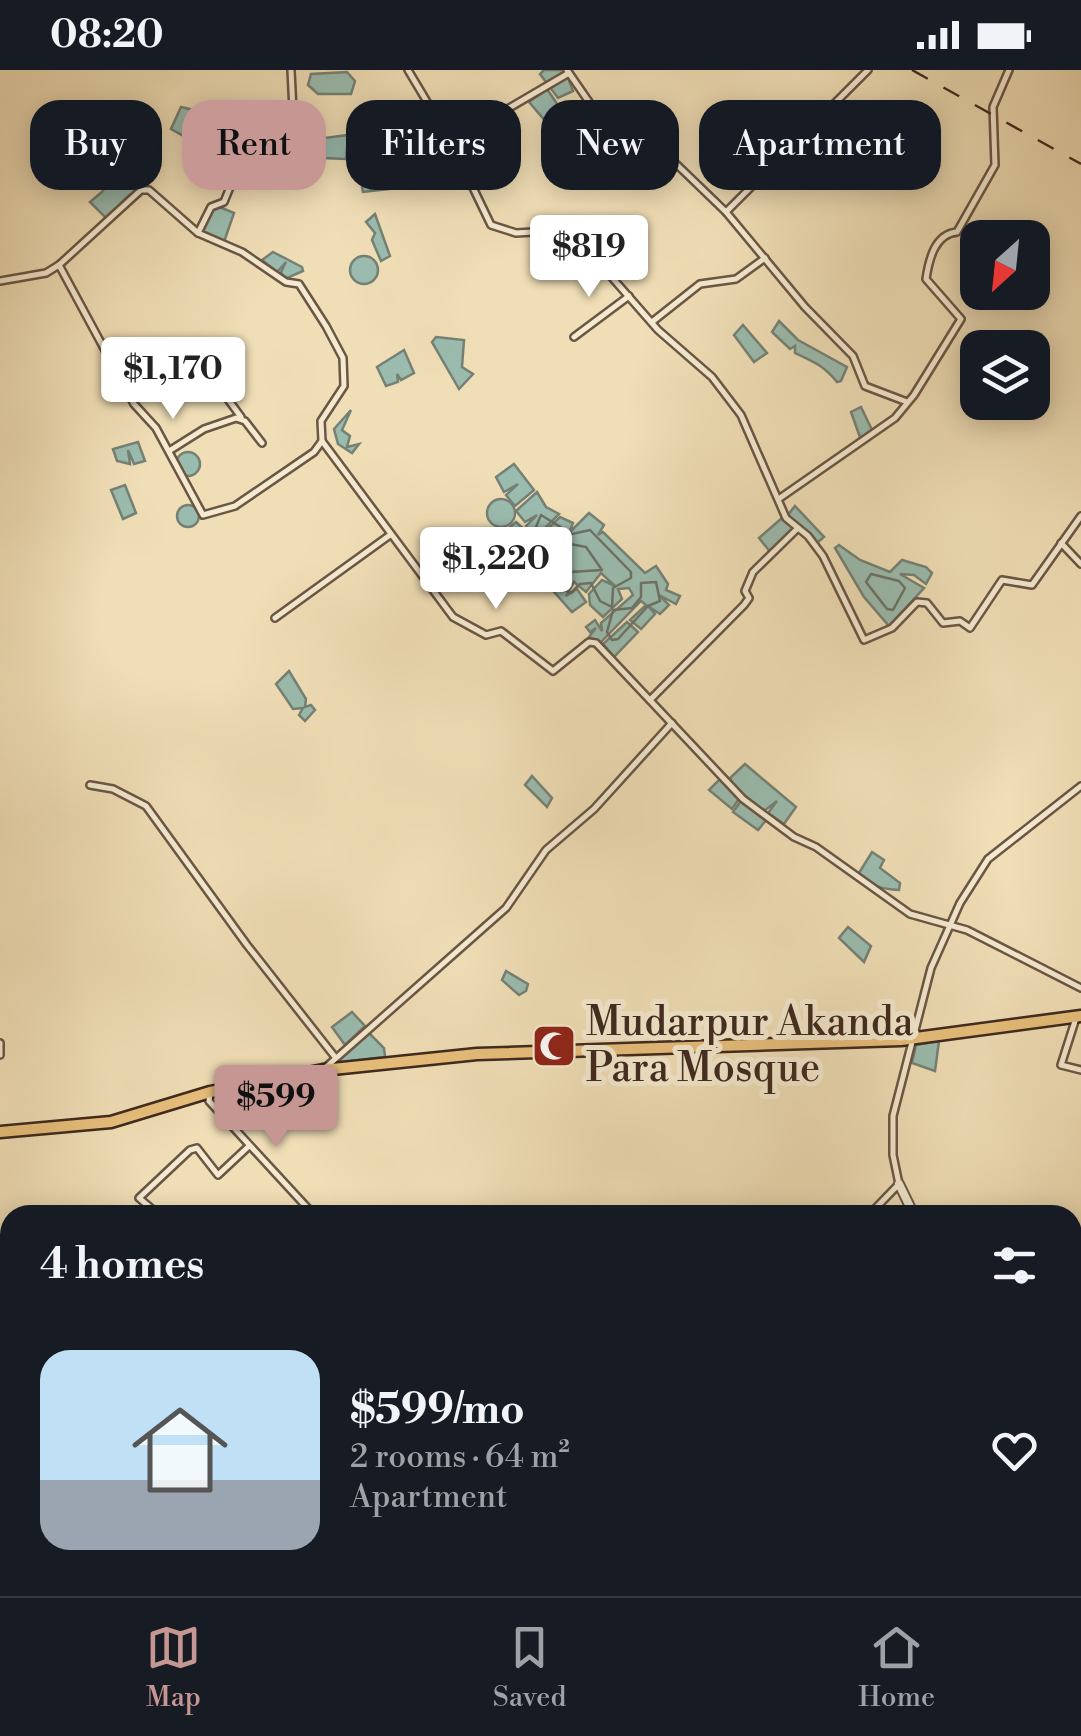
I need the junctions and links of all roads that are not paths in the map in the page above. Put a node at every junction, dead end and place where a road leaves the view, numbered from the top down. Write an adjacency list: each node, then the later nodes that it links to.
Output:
1 (292, 70): 10 (street)
2 (408, 70): 6 (street)
3 (868, 70): 9 (street)
4 (1009, 70): 18 (street)
5 (568, 72): 7 (street); 9 (street)
6 (426, 100)
7 (521, 100)
8 (475, 190): 14 (street)
9 (726, 212): 11 (street)
10 (198, 233): 12 (street); 20 (street)
11 (765, 258): 15 (street); 18 (street)
12 (59, 265): 13 (street); 22 (street)
13 (0, 281)
14 (628, 296): 15 (street); 16 (street)
15 (652, 322): 23 (street)
16 (574, 337)
17 (194, 382): 19 (street)
18 (907, 402): 23 (street)
19 (242, 420): 21 (street); 22 (street)
20 (322, 441): 22 (street); 26 (street)
21 (262, 443)
22 (169, 451)
23 (780, 498): 25 (street)
24 (1080, 518): 27 (street)
25 (798, 528): 27 (street); 30 (street)
26 (390, 534): 29 (street); 30 (street)
27 (1061, 543): 28 (street)
28 (1081, 564)
29 (275, 618)
30 (650, 700): 31 (street)
31 (672, 723): 34 (street); 40 (street)
32 (90, 785): 40 (street)
33 (1081, 786): 34 (street)
34 (952, 924): 35 (street); 37 (street)
35 (1081, 988)
36 (1079, 1017): 37 (main road); 42 (street)
37 (912, 1039): 41 (main road); 46 (street)
38 (0, 1043): 39 (street)
39 (0, 1055)
40 (335, 1057): 41 (street)
41 (323, 1070): 43 (main road)
42 (1081, 1070)
43 (210, 1092): 44 (main road); 45 (street)
44 (0, 1132)
45 (249, 1146): 47 (street); 48 (street)
46 (899, 1184): 49 (street); 50 (street)
47 (147, 1205)
48 (305, 1205)
49 (879, 1205)
50 (909, 1205)

